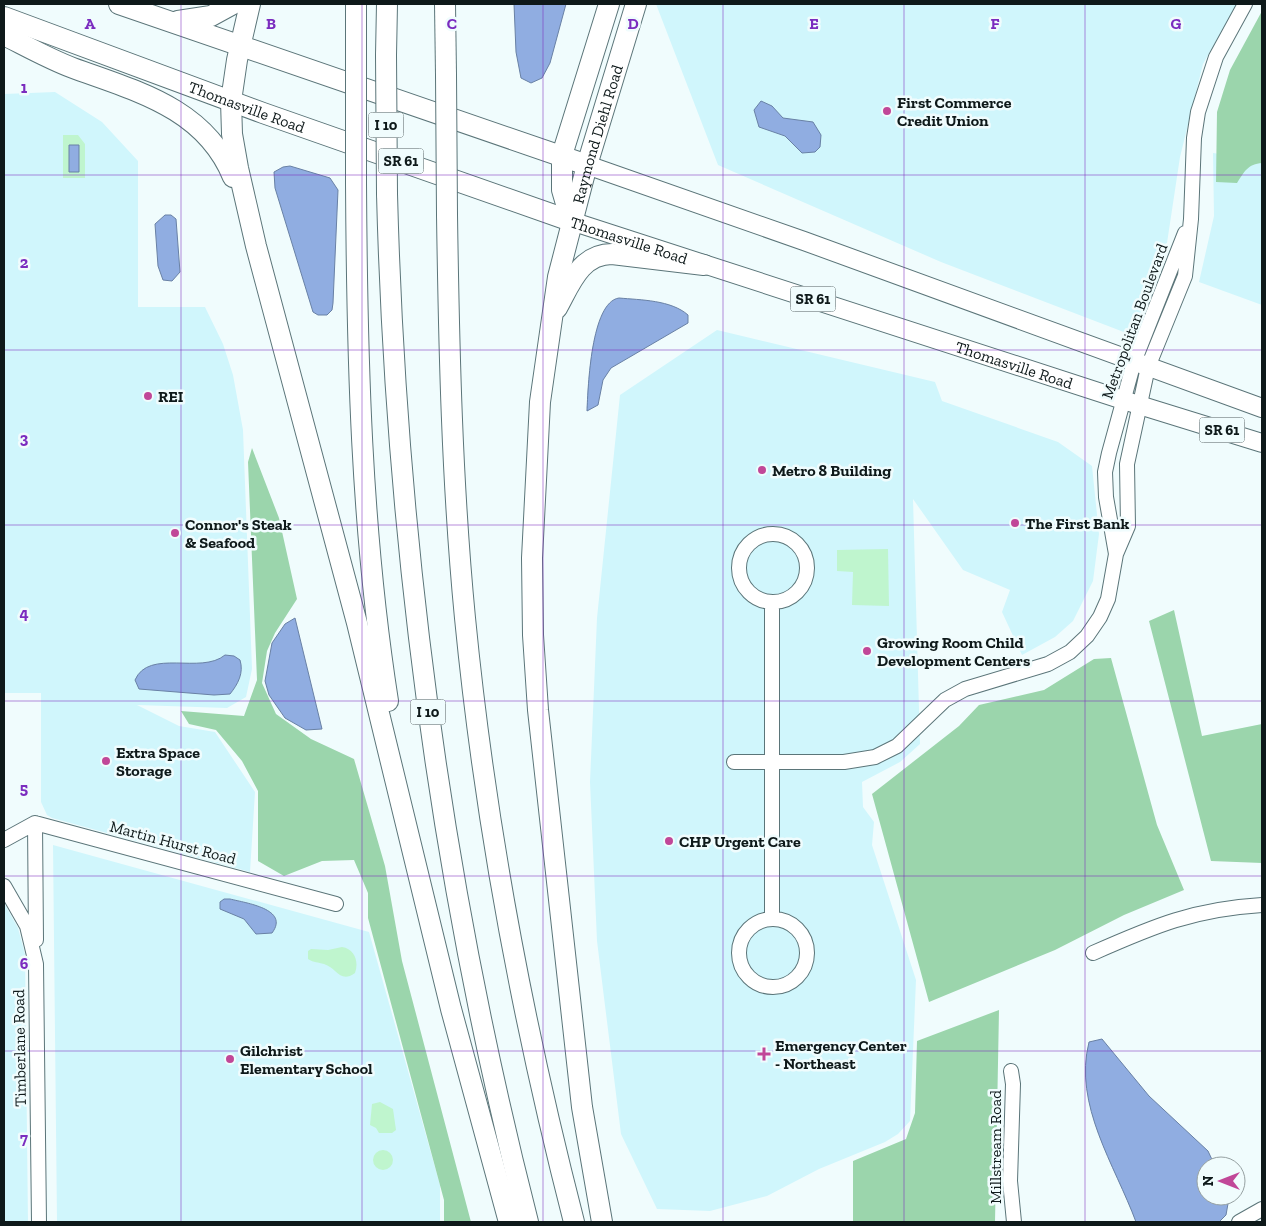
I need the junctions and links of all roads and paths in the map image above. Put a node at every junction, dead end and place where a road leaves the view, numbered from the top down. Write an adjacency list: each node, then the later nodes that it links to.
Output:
1 (119, 4): 11 (highway, SR 61)
2 (233, 4): 11 (highway)
3 (250, 4): 13 (highway)
4 (356, 4): 32 (highway, bridge)
5 (387, 4): 43 (highway, I 10, bridge)
6 (445, 4): 44 (highway, bridge)
7 (609, 4): 15 (highway, Raymond Diehl Road)
8 (636, 4): 16 (highway, Raymond Diehl Road)
9 (1246, 4): 21 (street, Metropolitan Boulevard)
10 (4, 17): 14 (highway, Thomasville Road / SR 61)
11 (168, 20): 13 (highway, SR 61)
12 (4, 35): 18 (highway)
13 (240, 44): 14 (highway); 15 (highway, SR 61)
14 (231, 101): 17 (highway, Thomasville Road / SR 61); 18 (highway)
15 (562, 155): 16 (highway, SR 61); 17 (highway, Raymond Diehl Road)
16 (586, 164): 17 (highway, Raymond Diehl Road); 21 (main road, SR 61)
17 (571, 221): 19 (main road, Thomasville Road / SR 61); 20 (highway)
18 (256, 246): 32 (highway)
19 (704, 265): 20 (highway); 22 (main road, Thomasville Road / SR 61)
20 (550, 321): 45 (highway)
21 (1141, 365): 22 (street, Metropolitan Boulevard); 23 (street, Metropolitan Boulevard); 24 (main road, SR 61)
22 (1123, 400): 23 (main road, Thomasville Road / SR 61); 26 (street, Metropolitan Boulevard)
23 (1141, 406): 25 (main road, Thomasville Road / SR 61); 26 (street, Metropolitan Boulevard)
24 (1262, 408)
25 (1262, 443)
26 (1116, 554): 29 (street, Metropolitan Boulevard)
27 (772, 602): 27 (street); 29 (street)
28 (734, 762): 29 (street, Metropolitan Boulevard)
29 (772, 762): 36 (street)
30 (36, 823): 31 (street); 34 (street, Martin Hurst Road); 38 (street, Timberlane Road)
31 (4, 840)
32 (412, 846): 42 (highway)
33 (4, 886): 38 (street, Timberlane Road)
34 (336, 904)
35 (1262, 905): 37 (street)
36 (772, 918): 36 (street)
37 (1093, 953)
38 (36, 964): 41 (street, Timberlane Road)
39 (1011, 1071): 46 (street, Millstream Road)
40 (1262, 1209): 47 (street)
41 (38, 1222)
42 (509, 1222)
43 (528, 1222)
44 (574, 1222)
45 (602, 1222)
46 (1014, 1222)
47 (1239, 1222)

